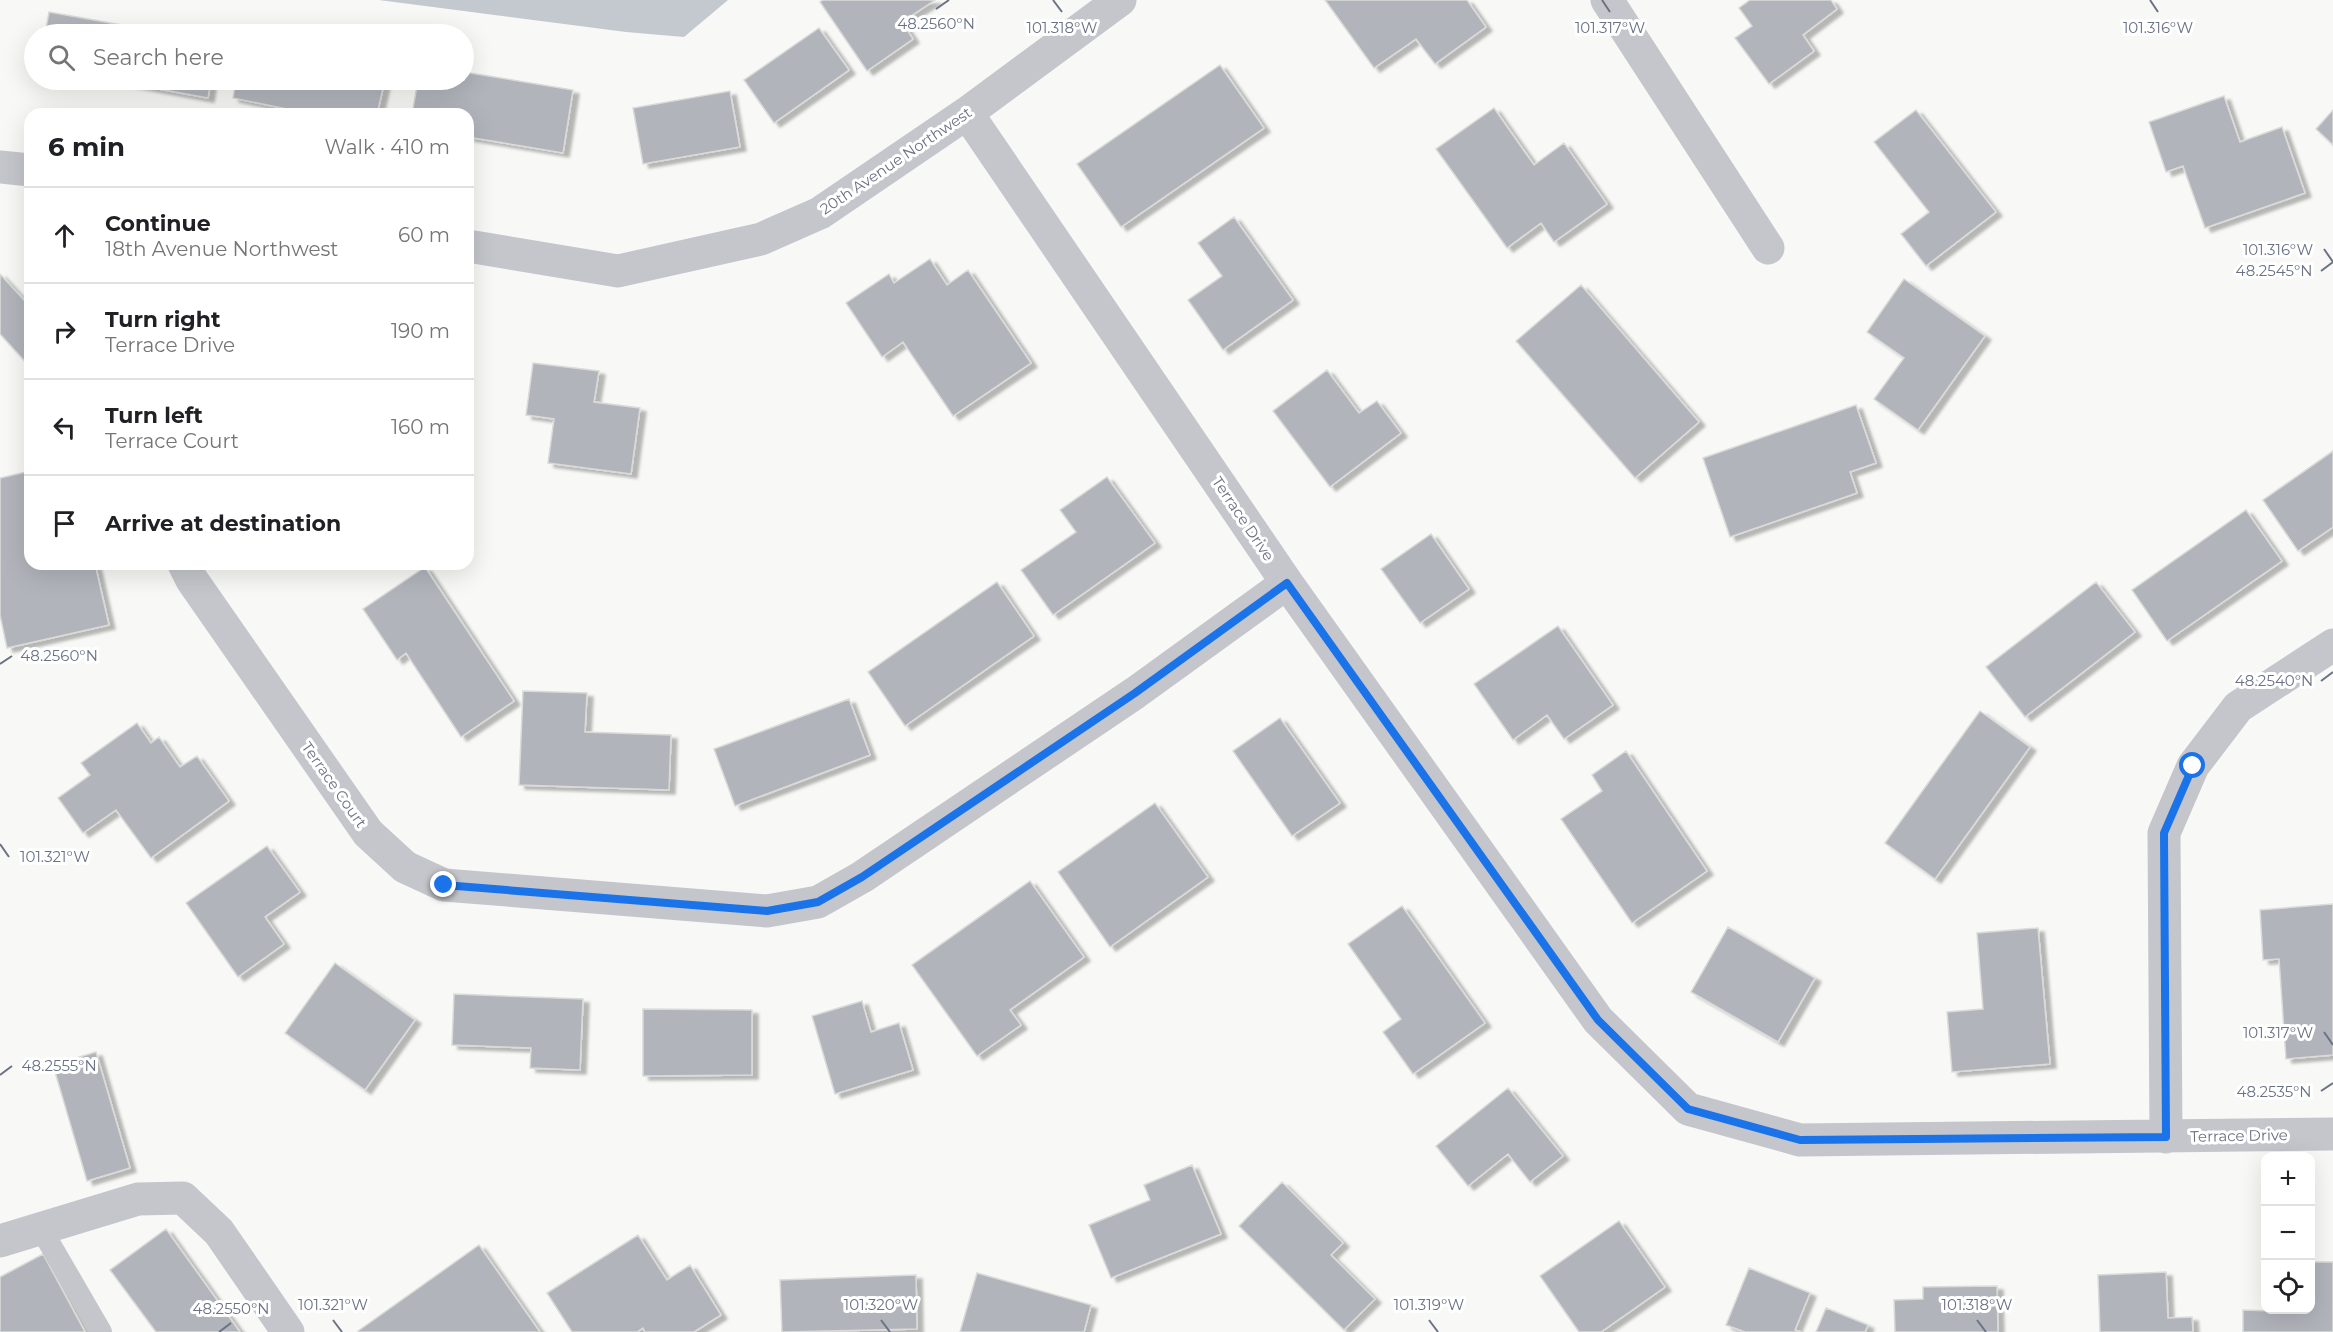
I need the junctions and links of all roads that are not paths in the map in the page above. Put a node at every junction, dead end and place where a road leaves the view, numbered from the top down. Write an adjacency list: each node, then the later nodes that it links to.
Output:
1 (1120, 0): 3 (street, 20th Avenue Northwest)
2 (1607, 0): 7 (street)
3 (967, 113): 6 (street, 20th Avenue Northwest); 9 (street, Terrace Drive)
4 (0, 167): 5 (street)
5 (24, 169)
6 (474, 247)
7 (1768, 248)
8 (187, 570): 9 (street, Terrace Court)
9 (1287, 583): 12 (street, Terrace Drive)
10 (2333, 645): 12 (street)
11 (2333, 1134): 12 (street, Terrace Drive)
12 (2166, 1137)
13 (40, 1227): 14 (street); 15 (lane); 16 (street)
14 (0, 1241)
15 (101, 1332)
16 (288, 1332)

